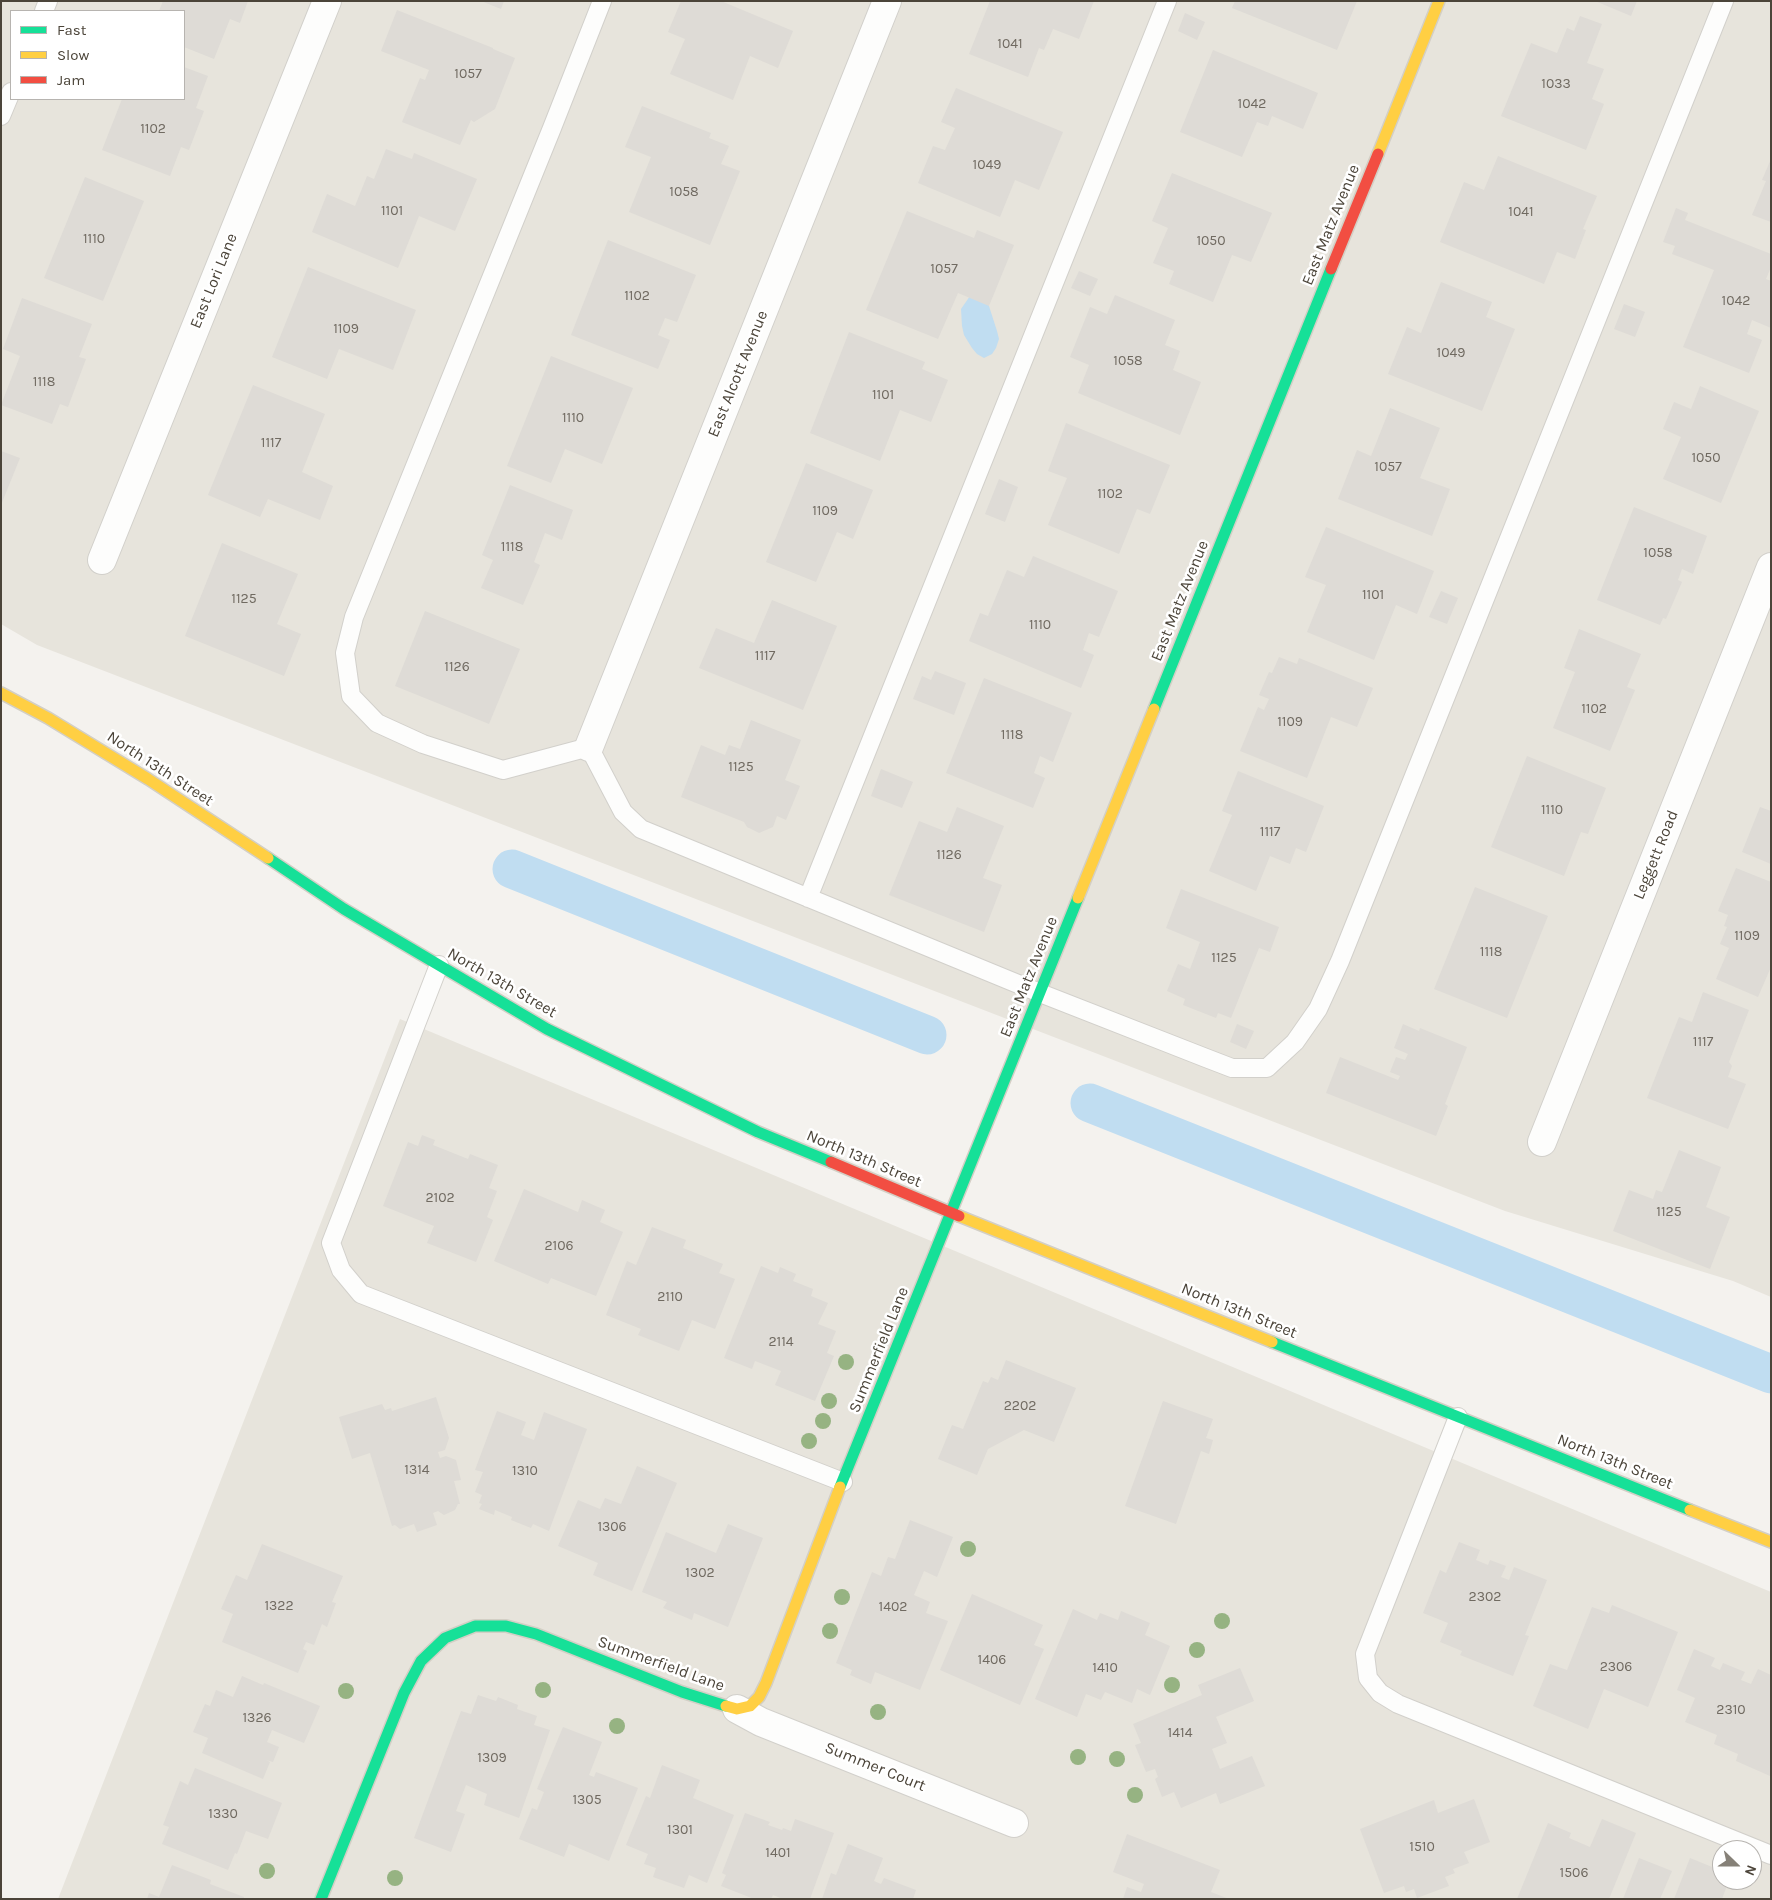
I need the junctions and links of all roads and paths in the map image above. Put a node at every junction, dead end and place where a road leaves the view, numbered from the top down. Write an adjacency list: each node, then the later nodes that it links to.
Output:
1 (327, 1): 9 (street, East Lori Lane)
2 (602, 1): 12 (lane)
3 (887, 1): 12 (street, East Alcott Avenue)
4 (1167, 1): 13 (lane)
5 (1439, 1): 15 (street, East Matz Avenue)
6 (1724, 1): 15 (lane)
7 (10, 94): 8 (lane)
8 (1, 116)
9 (102, 560)
10 (1771, 567): 16 (street, Leggett Road)
11 (1, 693): 14 (street, North 13th Street)
12 (589, 747): 13 (lane)
13 (808, 898): 15 (lane)
14 (439, 965): 17 (street, North 13th Street); 19 (lane)
15 (1040, 993): 17 (street, East Matz Avenue)
16 (1542, 1142)
17 (952, 1214): 18 (street, North 13th Street); 19 (street, Summerfield Lane)
18 (1458, 1417): 20 (street, North 13th Street); 23 (lane)
19 (843, 1482): 21 (street, Summerfield Lane)
20 (1771, 1542)
21 (736, 1709): 22 (street, Summer Court); 24 (street, Summerfield Lane)
22 (1014, 1823)
23 (1771, 1855)
24 (321, 1899)

